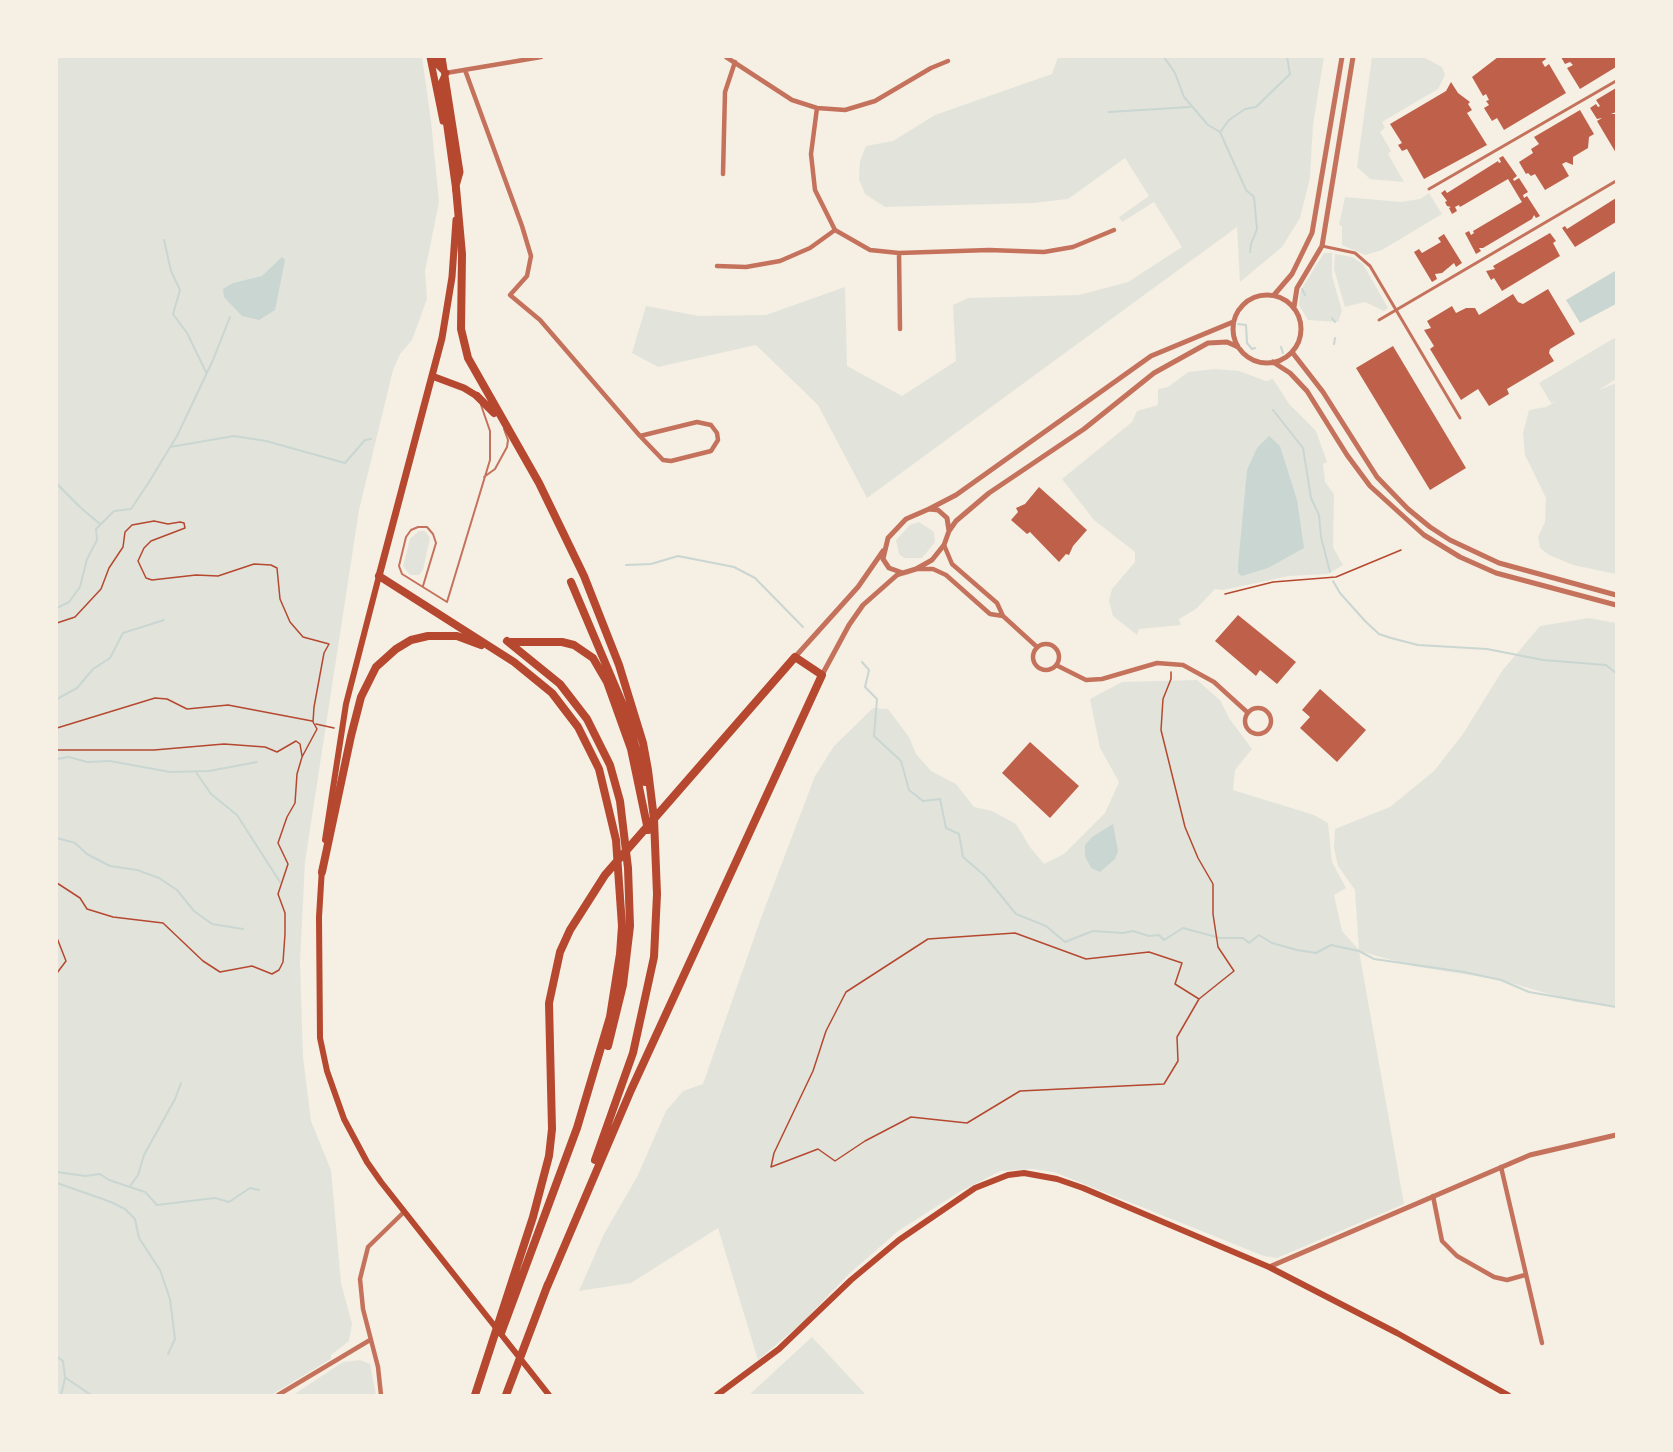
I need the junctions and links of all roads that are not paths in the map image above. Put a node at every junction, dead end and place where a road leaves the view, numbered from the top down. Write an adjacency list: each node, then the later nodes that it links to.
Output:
1 (430, 57): 16 (main road)
2 (436, 57): 11 (main road)
3 (442, 57): 11 (main road)
4 (541, 57): 10 (street)
5 (726, 57): 9 (street)
6 (1342, 57): 23 (street)
7 (1353, 57): 20 (street)
8 (948, 61): 13 (street)
9 (735, 62): 13 (street); 14 (street)
10 (465, 70): 11 (street); 36 (street)
11 (446, 73): 16 (main road)
12 (1616, 81): 17 (street)
13 (817, 108): 18 (street)
14 (723, 174)
15 (1616, 181): 25 (street)
16 (456, 188): 32 (main road); 37 (highway)
17 (1430, 189)
18 (835, 230): 21 (street); 22 (street)
19 (1114, 230): 21 (street)
20 (1322, 246): 24 (street); 25 (street)
21 (899, 254): 28 (street)
22 (717, 266)
23 (1274, 295): 24 (street); 27 (street)
24 (1294, 307): 30 (street)
25 (1397, 310): 26 (street); 34 (street)
26 (1379, 320)
27 (1233, 322): 29 (street); 39 (street)
28 (900, 329)
29 (1238, 347): 31 (street); 40 (street)
30 (1292, 352): 31 (street); 48 (street)
31 (1273, 362): 49 (street)
32 (432, 376): 33 (main road); 45 (main road)
33 (477, 396): 35 (highway); 38 (lane)
34 (1460, 418)
35 (502, 424): 37 (highway); 38 (lane)
36 (640, 436): 36 (street)
37 (513, 437): 57 (highway)
38 (484, 477): 47 (lane)
39 (929, 509): 40 (street); 42 (street)
40 (949, 531): 41 (street)
41 (944, 545): 43 (street); 50 (street)
42 (883, 549): 44 (street); 52 (street)
43 (916, 569): 44 (street); 50 (street)
44 (903, 573): 55 (street)
45 (379, 576): 53 (highway); 59 (main road)
46 (571, 582): 57 (highway)
47 (423, 586): 47 (lane)
48 (1616, 595)
49 (1616, 605)
50 (1003, 616): 51 (street)
51 (1037, 647): 54 (street); 54 (street)
52 (795, 657): 55 (highway); 73 (highway)
53 (514, 662): 59 (highway); 60 (highway)
54 (1056, 665): 56 (street)
55 (822, 675): 67 (highway)
56 (1248, 712): 56 (street)
57 (643, 775): 58 (highway); 58 (highway); 60 (highway)
58 (656, 866): 67 (highway)
59 (322, 872): 64 (main road)
60 (577, 1128): 73 (highway)
61 (1616, 1135): 62 (street)
62 (1501, 1167): 63 (street); 66 (street)
63 (1433, 1196): 65 (street); 66 (street)
64 (404, 1212): 68 (street); 70 (main road)
65 (1269, 1267): 75 (main road); 76 (main road)
66 (1525, 1275): 69 (street)
67 (547, 1287): 74 (highway)
68 (370, 1341): 71 (street); 72 (street)
69 (1542, 1343)
70 (547, 1393)
71 (278, 1395)
72 (381, 1395)
73 (476, 1395)
74 (506, 1395)
75 (717, 1395)
76 (1508, 1395)

